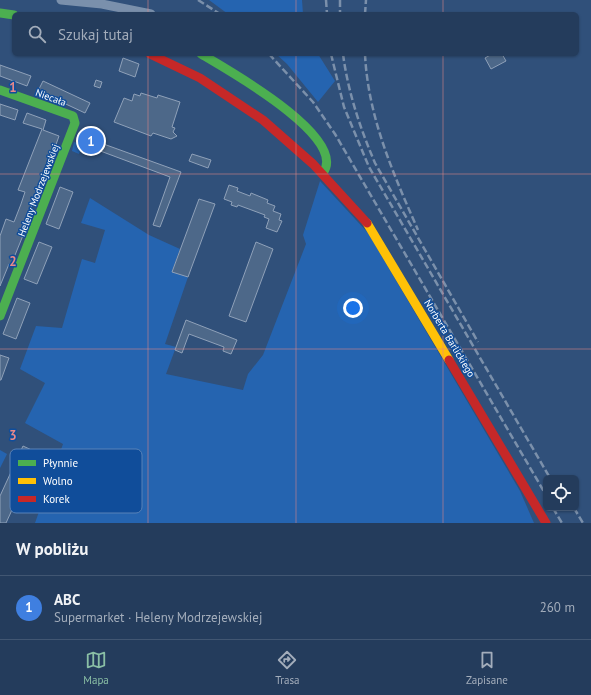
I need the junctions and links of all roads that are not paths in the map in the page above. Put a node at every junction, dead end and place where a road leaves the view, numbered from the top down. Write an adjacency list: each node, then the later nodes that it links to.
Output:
1 (61, 0): 2 (street)
2 (142, 12)
3 (0, 13): 4 (street)
4 (12, 15)
5 (154, 56): 9 (street, Norberta Barlickiego)
6 (204, 56): 9 (street)
7 (0, 90): 8 (street, Niecała)
8 (73, 116): 10 (street, Heleny Modrzejewskiej)
9 (323, 174): 11 (street, Norberta Barlickiego)
10 (0, 316)
11 (546, 523)

